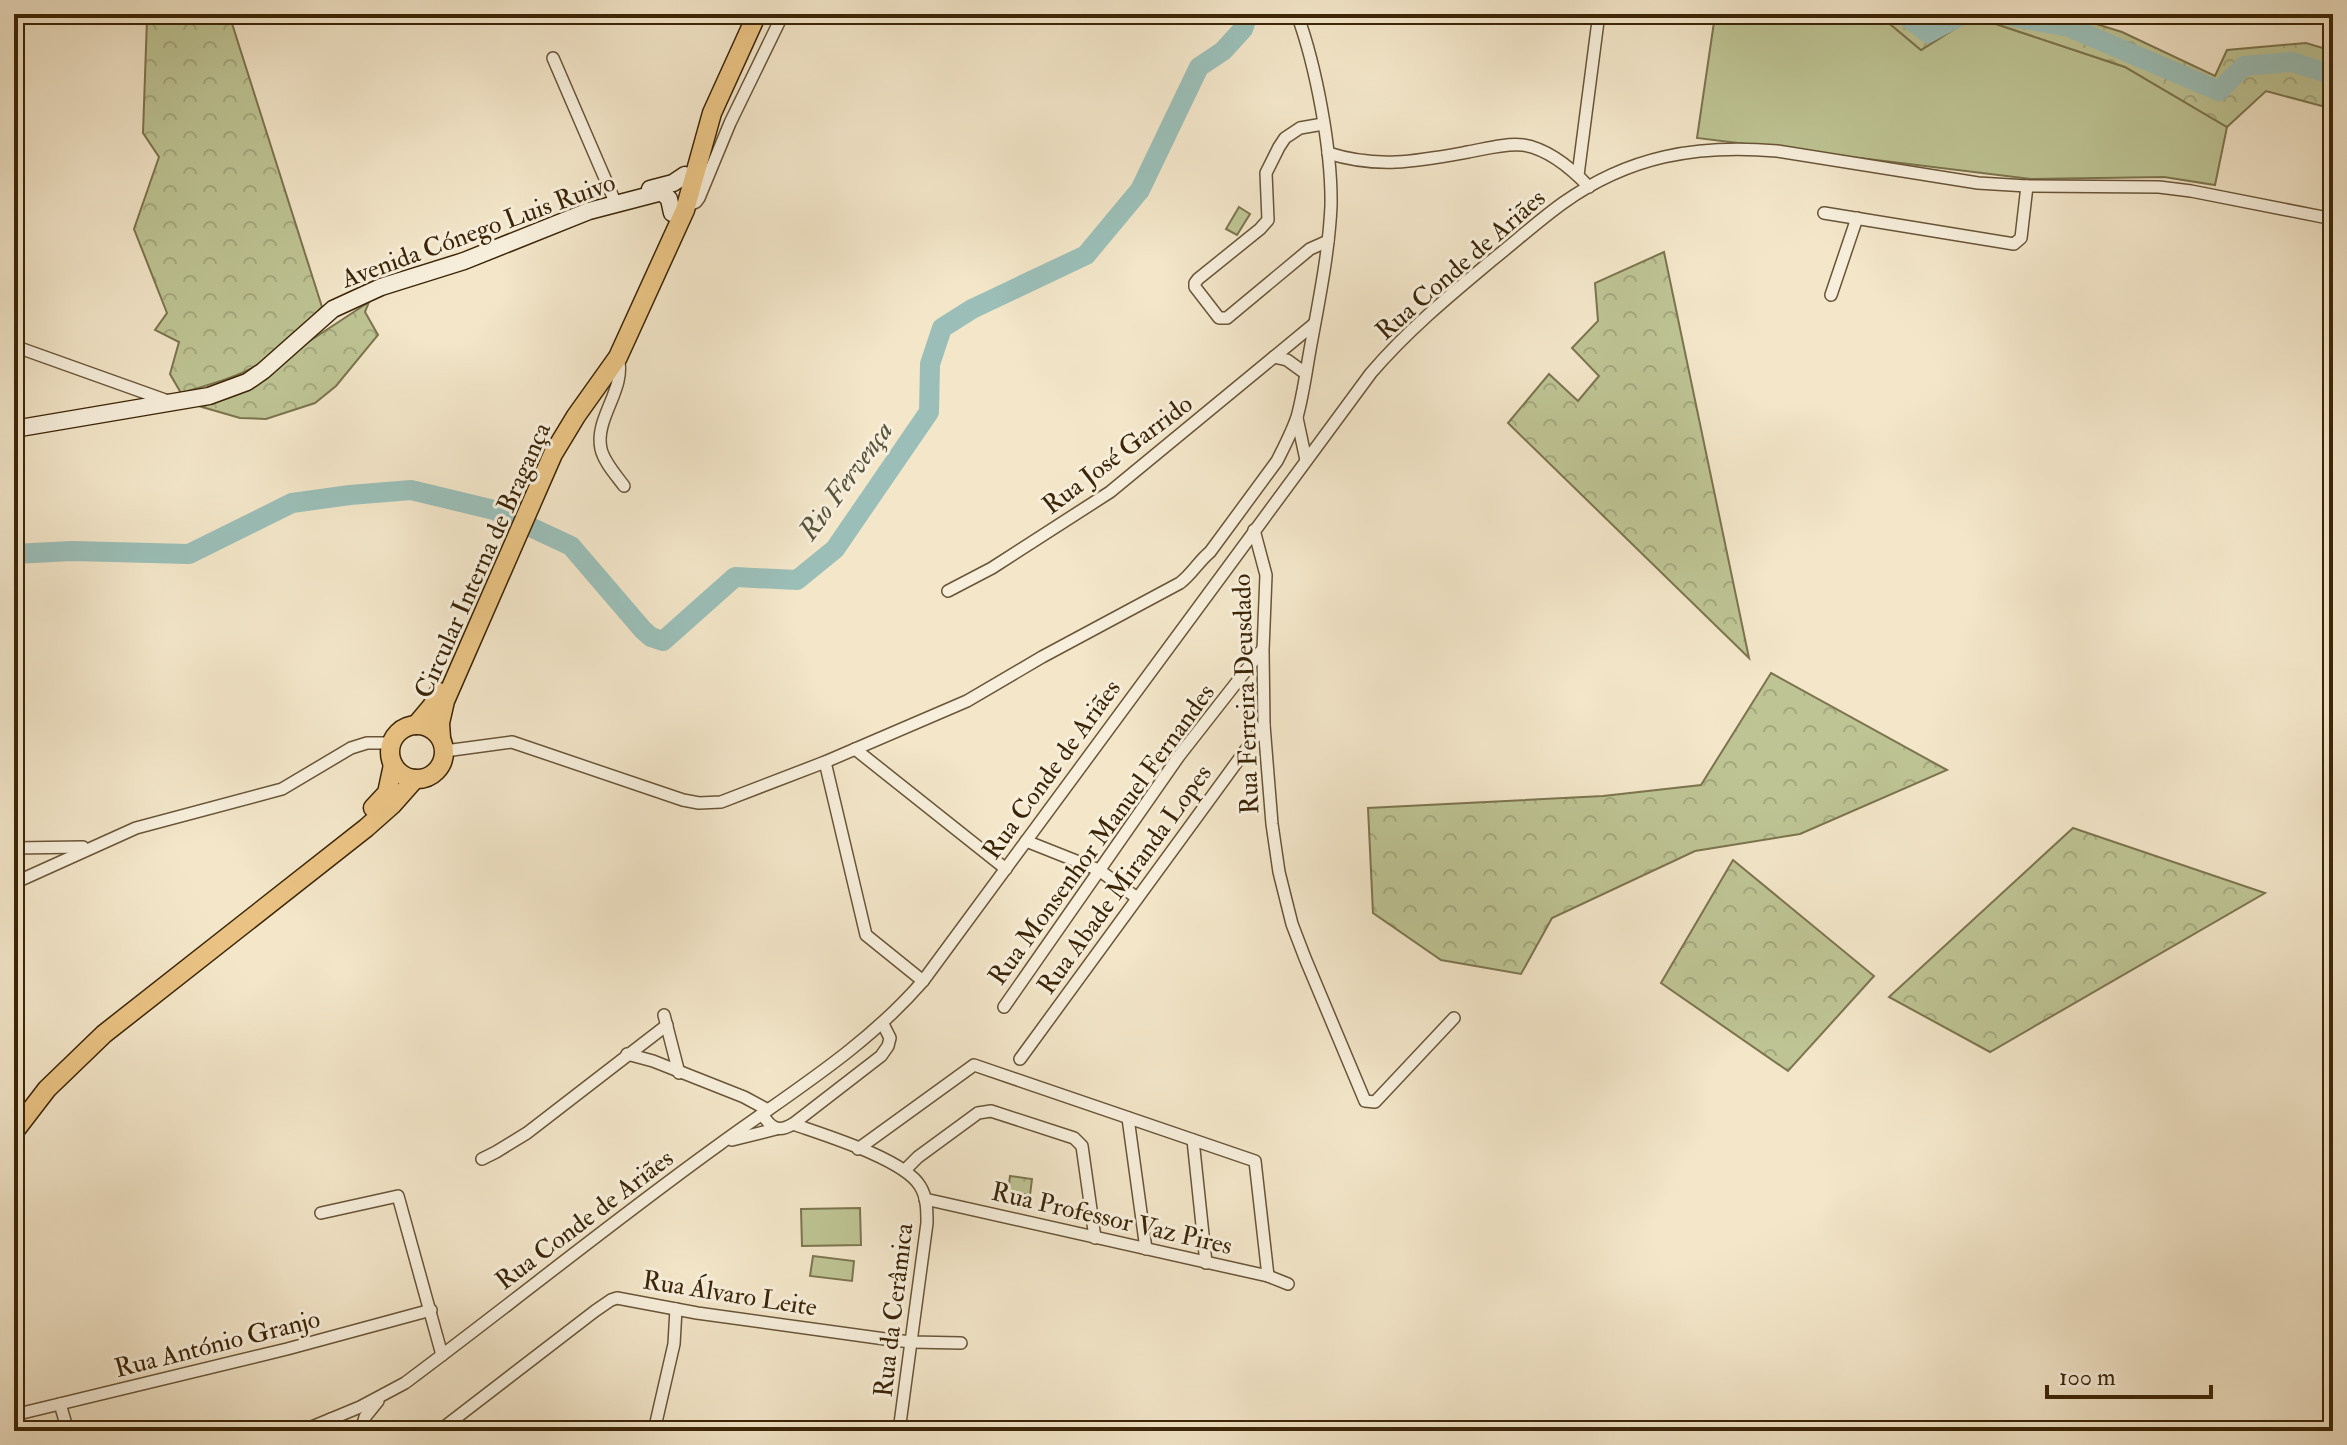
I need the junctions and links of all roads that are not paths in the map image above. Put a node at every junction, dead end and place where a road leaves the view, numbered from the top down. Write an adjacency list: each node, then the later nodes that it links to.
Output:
1 (747, 14): 9 (main road, Circular Interna de Bragança)
2 (757, 14): 15 (main road, Circular Interna de Bragança)
3 (783, 14): 15 (street)
4 (1297, 14): 7 (street)
5 (1598, 21): 10 (street)
6 (553, 58): 14 (street)
7 (1323, 124): 8 (street); 19 (street)
8 (1328, 153): 10 (street); 19 (street)
9 (685, 175): 13 (street, Avenida Cónego Luis Ruivo); 15 (main road, Circular Interna de Bragança)
10 (1578, 175): 12 (street)
11 (2027, 186): 12 (street, Rua Conde de Ariães); 17 (street); 18 (street, Rua Conde de Ariães)
12 (1589, 187): 29 (street, Rua Conde de Ariães)
13 (639, 197): 14 (street, Avenida Cónego Luis Ruivo); 15 (street)
14 (616, 204): 26 (street, Avenida Cónego Luis Ruivo)
15 (680, 209): 23 (main road, Circular Interna de Bragança); 31 (main road, Circular Interna de Bragança)
16 (1824, 213): 17 (street)
17 (1857, 218): 20 (street)
18 (2333, 219)
19 (1328, 241): 21 (street)
20 (1831, 295)
21 (1315, 323): 24 (street, Rua José Garrido); 25 (street)
22 (14, 346): 26 (street)
23 (618, 357): 31 (main road, Circular Interna de Bragança); 33 (street)
24 (1274, 357): 25 (street); 40 (street, Rua José Garrido)
25 (1305, 373): 27 (street)
26 (172, 402): 28 (street, Avenida Cónego Luis Ruivo)
27 (1297, 418): 29 (street); 30 (street)
28 (14, 429)
29 (1306, 460): 32 (street, Rua Conde de Ariães)
30 (1277, 461): 32 (street); 35 (street)
31 (541, 472): 38 (main road, Circular Interna de Bragança)
32 (1294, 477): 34 (street, Rua Conde de Ariães)
33 (624, 486)
34 (1254, 530): 36 (street, Rua Conde de Ariães); 41 (street, Rua Ferreira Deusdado)
35 (1210, 552): 36 (street); 37 (street)
36 (1227, 565): 39 (street, Rua Conde de Ariães)
37 (1192, 574): 39 (street); 46 (street)
38 (492, 582): 42 (main road, Circular Interna de Bragança); 45 (main road, Circular Interna de Bragança)
39 (1212, 586): 50 (street, Rua Conde de Ariães)
40 (948, 591)
41 (1263, 650): 43 (street, Rua Ferreira Deusdado); 54 (street, Rua Monsenhor Manuel Fernandes)
42 (416, 725): 44 (main road); 45 (main road)
43 (1264, 725): 56 (street, Rua Abade Miranda Lopes); 59 (street, Rua Ferreira Deusdado)
44 (391, 743): 48 (main road); 51 (street)
45 (443, 744): 47 (street); 49 (main road)
46 (855, 749): 47 (street); 53 (street)
47 (825, 762): 57 (street)
48 (393, 765): 49 (main road); 67 (main road)
49 (415, 779): 70 (main road)
50 (1026, 841): 53 (street, Rua Conde de Ariães); 54 (street)
51 (91, 847): 52 (street); 55 (street)
52 (14, 848)
53 (1006, 869): 57 (street, Rua Conde de Ariães)
54 (1099, 870): 56 (street); 58 (street, Rua Monsenhor Manuel Fernandes)
55 (14, 883)
56 (1137, 898): 62 (street, Rua Abade Miranda Lopes)
57 (923, 981): 60 (street, Rua Conde de Ariães)
58 (1004, 1007)
59 (1454, 1018)
60 (883, 1024): 64 (street, Rua Conde de Ariães); 68 (street)
61 (627, 1054): 63 (street); 63 (street); 74 (street)
62 (1020, 1059)
63 (679, 1073): 65 (street)
64 (788, 1097): 65 (street, Rua Conde de Ariães); 68 (street)
65 (768, 1110): 68 (street); 69 (street); 72 (street, Rua Conde de Ariães)
66 (1128, 1118): 71 (street); 73 (street); 79 (street)
67 (14, 1120)
68 (792, 1120): 69 (street); 73 (street)
69 (776, 1129): 72 (street)
70 (14, 1132)
71 (1193, 1140): 80 (street); 81 (street)
72 (720, 1143): 87 (street, Rua Conde de Ariães)
73 (858, 1149): 75 (street)
74 (482, 1159)
75 (905, 1170): 76 (street, Rua da Cerâmica); 78 (street)
76 (925, 1199): 78 (street, Rua Professor Vaz Pires); 85 (street, Rua da Cerâmica)
77 (321, 1213): 84 (street)
78 (1095, 1238): 79 (street, Rua Professor Vaz Pires)
79 (1146, 1249): 80 (street, Rua Professor Vaz Pires)
80 (1206, 1263): 81 (street, Rua Professor Vaz Pires)
81 (1268, 1276): 82 (street, Rua Professor Vaz Pires)
82 (1288, 1284)
83 (676, 1309): 85 (street, Rua Álvaro Leite); 96 (street, Rua Álvaro Leite); 97 (street)
84 (431, 1310): 87 (street); 89 (street, Rua António Granjo)
85 (911, 1342): 86 (street, Rua Álvaro Leite); 98 (street, Rua da Cerâmica)
86 (961, 1343)
87 (442, 1355): 88 (street, Rua Conde de Ariães)
88 (382, 1397): 91 (street, Rua Conde de Ariães); 95 (street)
89 (60, 1404): 90 (street, Rua António Granjo); 92 (street)
90 (14, 1415)
91 (325, 1425): 93 (street, Rua Conde de Ariães); 94 (street)
92 (68, 1431)
93 (302, 1431)
94 (344, 1431)
95 (361, 1431)
96 (439, 1431)
97 (654, 1431)
98 (899, 1431)

